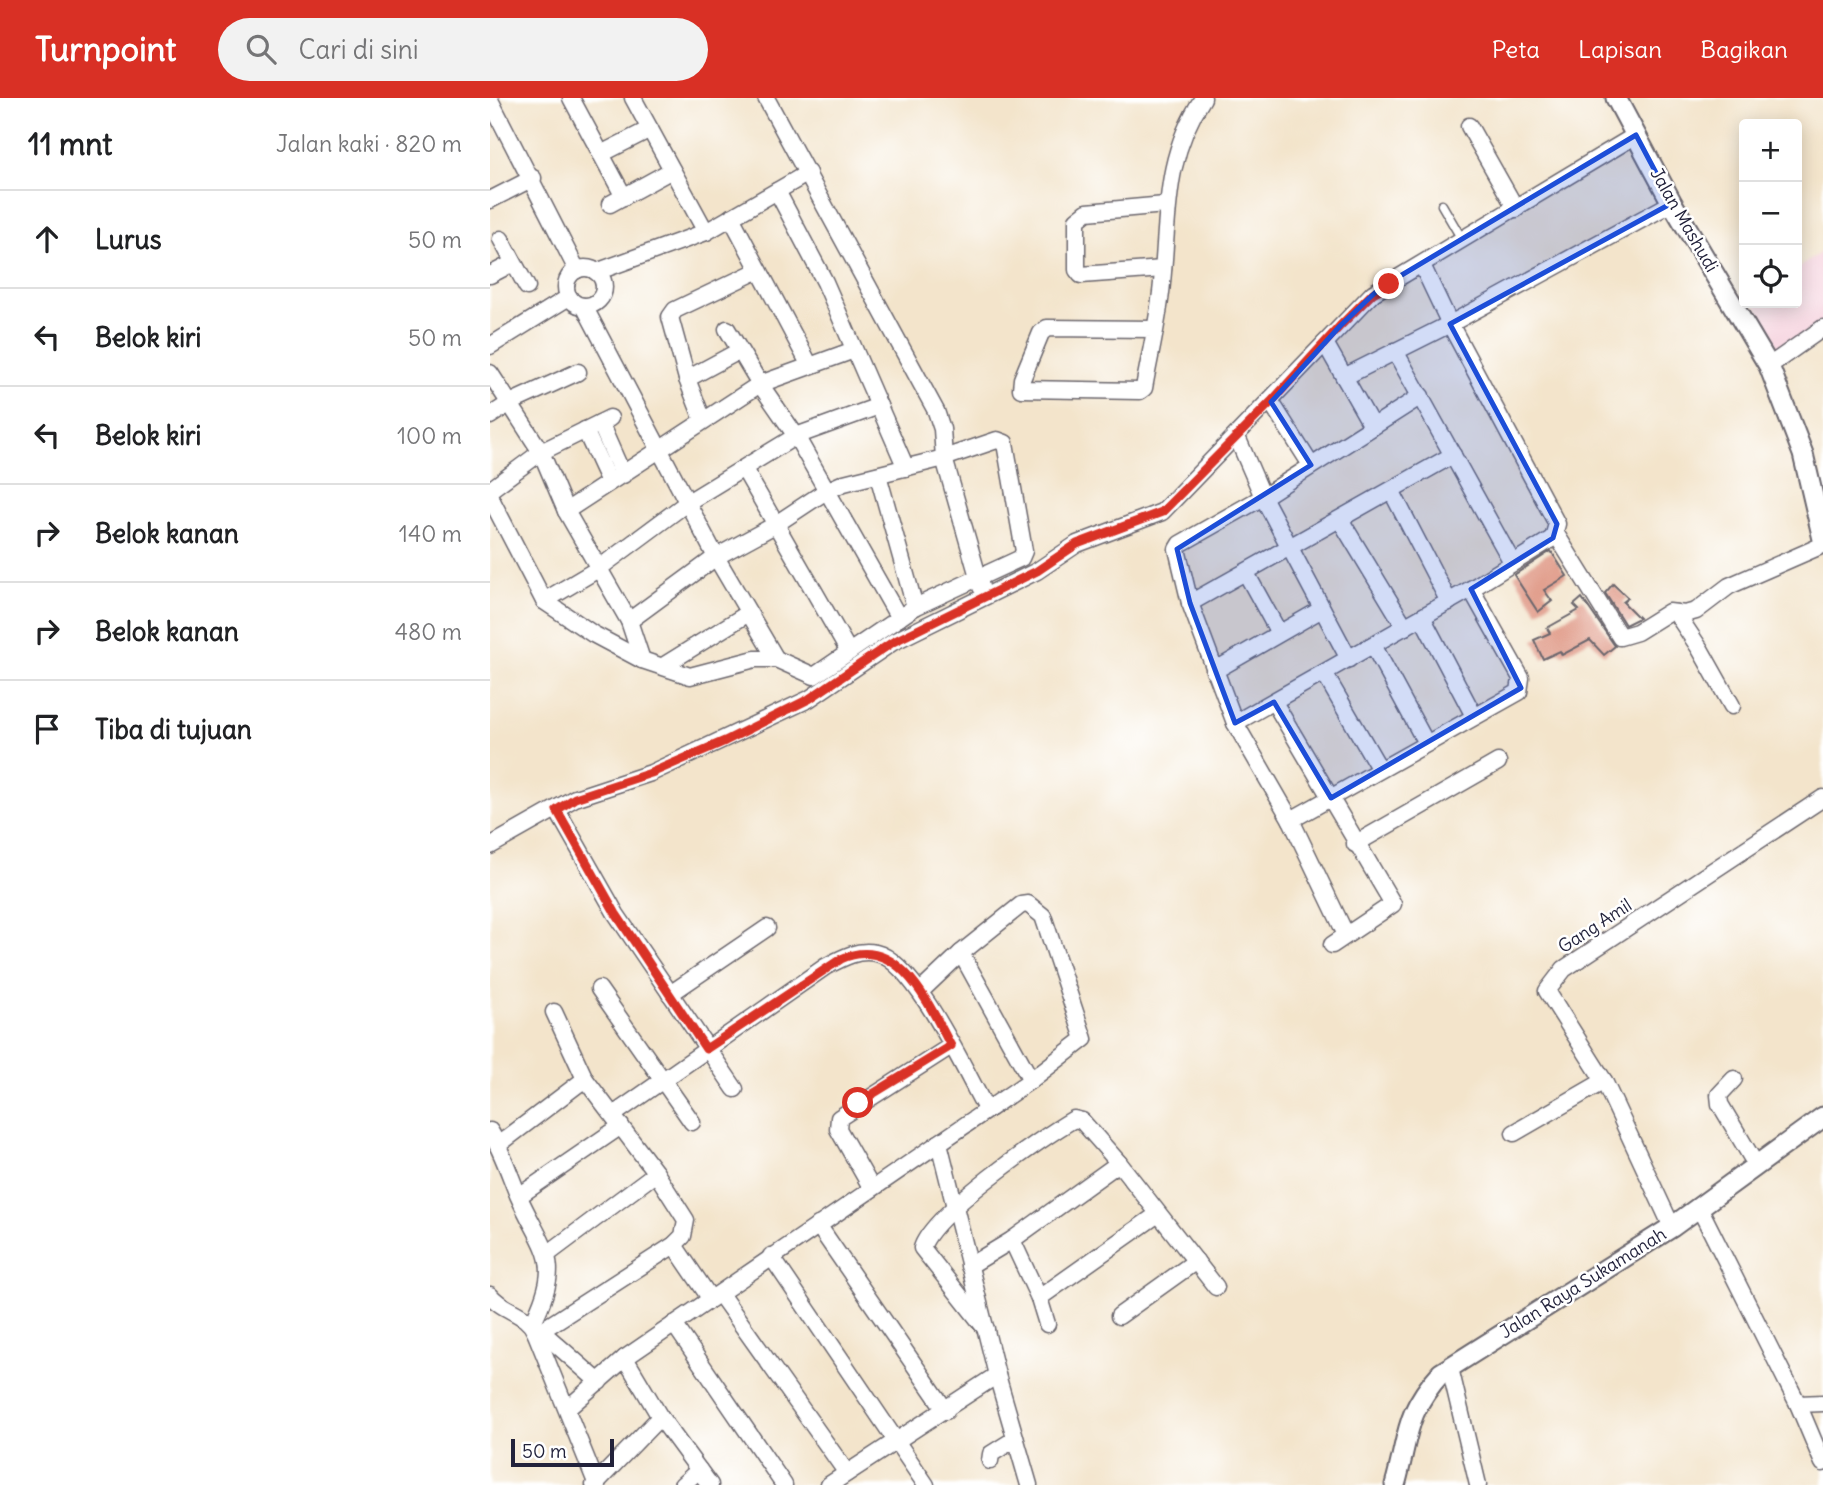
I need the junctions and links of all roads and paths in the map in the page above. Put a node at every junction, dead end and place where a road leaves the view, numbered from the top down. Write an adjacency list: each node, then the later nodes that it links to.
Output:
1 (571, 98): 10 (street)
2 (633, 98): 8 (street)
3 (766, 98): 12 (street)
4 (1203, 98): 17 (street)
5 (1616, 98): 9 (street, Jalan Mashudi)
6 (491, 102): 13 (street)
7 (1469, 126): 19 (street)
8 (650, 130): 10 (street); 11 (street)
9 (1636, 135): 16 (street, Jalan Mashudi); 19 (street)
10 (601, 154): 11 (street)
11 (672, 170): 21 (street)
12 (808, 173): 14 (street); 63 (street)
13 (533, 178): 15 (street); 27 (street)
14 (777, 191): 20 (street); 40 (street)
15 (490, 200)
16 (1672, 203): 34 (street); 44 (street, Jalan Mashudi)
17 (1166, 205): 26 (street); 26 (street)
18 (1442, 205): 23 (lane)
19 (1516, 209): 23 (street)
20 (732, 217): 21 (street); 28 (street)
21 (706, 232): 29 (street)
22 (501, 239): 24 (street)
23 (1463, 241): 25 (street)
24 (513, 263): 30 (street); 31 (street)
25 (1422, 265): 34 (street); 38 (street)
26 (1163, 268): 37 (street)
27 (578, 270): 29 (street); 32 (street)
28 (759, 270): 43 (street); 48 (street)
29 (596, 272): 33 (street)
30 (490, 275)
31 (527, 287)
32 (569, 297): 33 (street); 39 (street)
33 (584, 306): 60 (street)
34 (1450, 324): 42 (street); 78 (street)
35 (1823, 328): 44 (street)
36 (727, 329): 41 (street)
37 (1154, 329): 37 (street)
38 (1325, 343): 47 (street); 51 (street)
39 (490, 345)
40 (853, 350): 43 (street); 53 (street)
41 (739, 351): 48 (street); 49 (street)
42 (1395, 351): 47 (street); 50 (street)
43 (809, 364): 49 (street)
44 (1769, 366): 79 (street, Jalan Mashudi)
45 (578, 372): 52 (street)
46 (490, 373): 52 (street)
47 (1344, 377): 56 (street)
48 (687, 379): 55 (street)
49 (760, 384): 55 (street); 58 (street)
50 (1420, 396): 56 (street); 62 (street)
51 (1271, 402): 59 (street); 64 (street)
52 (510, 403): 54 (street); 61 (street)
53 (879, 406): 58 (street); 65 (street)
54 (490, 416)
55 (703, 420): 60 (street)
56 (1372, 426): 64 (street)
57 (585, 430): 61 (street); 68 (street); 68 (street)
58 (796, 436): 66 (street); 70 (street)
59 (1237, 437): 73 (street); 88 (street)
60 (658, 450): 68 (street); 74 (street)
61 (541, 452): 69 (street); 75 (street)
62 (1453, 455): 71 (street); 83 (street)
63 (944, 458): 65 (street); 86 (street); 86 (street)
64 (1311, 465): 73 (street)
65 (906, 468): 67 (street)
66 (744, 469): 74 (street); 77 (street)
67 (878, 475): 70 (street); 92 (street)
68 (616, 478): 75 (street)
69 (490, 490)
70 (826, 491): 77 (street); 97 (street)
71 (1392, 492): 76 (street); 90 (street)
72 (490, 497): 89 (street)
73 (1263, 497): 81 (street); 91 (street)
74 (688, 502): 82 (street); 84 (street)
75 (566, 511): 84 (street)
76 (1341, 520): 81 (street); 99 (street)
77 (774, 526): 82 (street); 102 (street)
78 (1556, 534): 83 (street); 94 (street)
79 (1823, 539)
80 (1823, 545): 94 (street)
81 (1290, 549): 85 (street); 93 (street)
82 (716, 557): 95 (street); 98 (street)
83 (1513, 562): 87 (street)
84 (598, 569): 89 (street); 98 (street)
85 (1246, 573): 91 (street); 100 (street)
86 (977, 578): 88 (street); 92 (street)
87 (1471, 589): 90 (street); 111 (street)
88 (985, 596): 118 (street)
89 (544, 601): 105 (street)
90 (1449, 602): 96 (street)
91 (1190, 603): 107 (street)
92 (915, 607): 97 (street)
93 (1322, 610): 100 (street); 104 (street)
94 (1676, 613): 110 (street)
95 (747, 614): 103 (street); 106 (street)
96 (1422, 617): 99 (street); 111 (street)
97 (899, 618): 102 (street)
98 (629, 621): 105 (street)
99 (1405, 627): 101 (street)
100 (1279, 634): 107 (street)
101 (1373, 645): 104 (street); 113 (street)
102 (849, 652): 103 (street)
103 (776, 659): 106 (street)
104 (1349, 659): 108 (street)
105 (642, 660): 106 (street)
106 (663, 666)
107 (1214, 671): 112 (street)
108 (1325, 673): 109 (street); 115 (street)
109 (1274, 702): 112 (street); 116 (street)
110 (1731, 706)
111 (1474, 716): 113 (street)
112 (1235, 723): 119 (street)
113 (1426, 743): 115 (street)
114 (1498, 762): 120 (street)
115 (1379, 768): 116 (street)
116 (1331, 798): 119 (street); 120 (street)
117 (1823, 798): 134 (street, Gang Amil)
118 (557, 810): 121 (street); 126 (street)
119 (1291, 820): 120 (street)
120 (1355, 844)
121 (490, 846)
122 (767, 928): 126 (street)
123 (961, 953): 125 (street); 133 (street); 133 (street)
124 (600, 989): 130 (street)
125 (921, 991): 128 (street); 129 (street)
126 (670, 994): 129 (street)
127 (554, 1012): 131 (street)
128 (951, 1046): 136 (street); 146 (street)
129 (706, 1049): 130 (street); 135 (street)
130 (663, 1077): 138 (street); 139 (street)
131 (585, 1079): 138 (street); 141 (street)
132 (1734, 1079): 144 (street)
133 (1031, 1080): 136 (street)
134 (1604, 1081): 140 (street); 152 (street, Gang Amil)
135 (735, 1089)
136 (986, 1109): 142 (street)
137 (1823, 1117): 144 (street, Jalan Raya Sukamanah)
138 (617, 1120): 145 (street); 147 (street)
139 (692, 1122)
140 (1514, 1133)
141 (494, 1138): 147 (street)
142 (939, 1143): 146 (street); 148 (street)
143 (1119, 1163): 148 (street); 150 (street); 153 (street)
144 (1756, 1166): 149 (street, Jalan Raya Sukamanah)
145 (656, 1173): 154 (street); 155 (street)
146 (871, 1187): 151 (street)
147 (519, 1196): 155 (street)
148 (954, 1205): 158 (street); 166 (street)
149 (1699, 1207): 152 (street, Jalan Raya Sukamanah); 173 (street)
150 (1158, 1214): 157 (street); 162 (street)
151 (818, 1224): 156 (street); 175 (street)
152 (1672, 1227): 169 (street, Jalan Raya Sukamanah)
153 (1012, 1240): 158 (street); 162 (street)
154 (674, 1245): 161 (street); 167 (street)
155 (549, 1253): 167 (street)
156 (771, 1256): 161 (street); 178 (street)
157 (1196, 1261): 159 (street); 163 (street)
158 (969, 1266): 166 (street)
159 (1216, 1287)
160 (490, 1295): 167 (street)
161 (715, 1296): 164 (street); 182 (street)
162 (1039, 1298): 165 (street)
163 (1119, 1316)
164 (674, 1324): 168 (street); 186 (street)
165 (1047, 1324)
166 (986, 1329): 170 (street)
167 (536, 1330): 171 (street); 174 (street)
168 (625, 1358): 171 (street); 176 (street)
169 (1450, 1368): 189 (street, Jalan Raya Sukamanah); 190 (street)
170 (997, 1375): 175 (street); 177 (street)
171 (598, 1382): 174 (street)
172 (1823, 1403): 173 (street)
173 (1798, 1404): 180 (street)
174 (567, 1409): 183 (street)
175 (946, 1411): 178 (street)
176 (660, 1416): 181 (street); 183 (street)
177 (1015, 1439): 179 (street); 188 (street)
178 (897, 1441): 182 (street); 187 (street)
179 (990, 1461)
180 (1823, 1463)
181 (699, 1470): 184 (street); 185 (street)
182 (837, 1481)
183 (596, 1484)
184 (682, 1485)
185 (710, 1485)
186 (784, 1485)
187 (926, 1485)
188 (1029, 1485)
189 (1395, 1485)
190 (1478, 1485)

